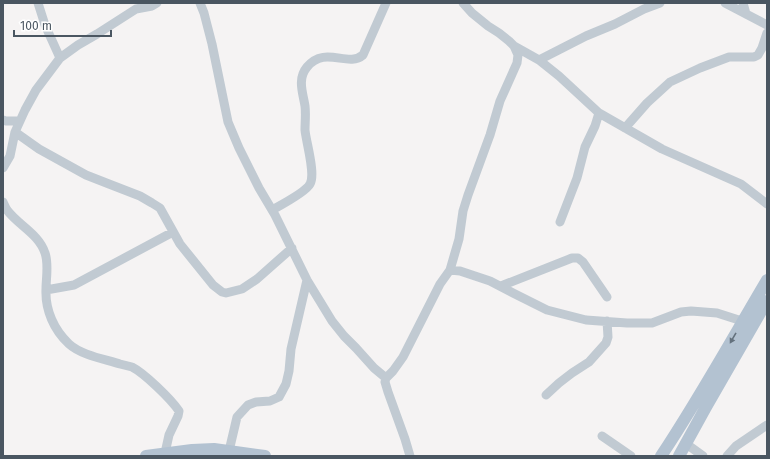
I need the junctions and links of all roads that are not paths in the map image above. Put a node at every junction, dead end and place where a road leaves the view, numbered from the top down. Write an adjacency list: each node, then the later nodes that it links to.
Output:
1 (38, 3): 13 (street)
2 (157, 3): 9 (street)
3 (200, 3): 23 (street)
4 (386, 3): 23 (street)
5 (462, 3): 12 (street)
6 (660, 3): 14 (street)
7 (725, 3): 8 (street)
8 (739, 5): 10 (street)
9 (133, 6): 13 (street)
10 (767, 25)
11 (767, 33): 18 (street)
12 (514, 46): 14 (street); 27 (street)
13 (60, 58): 17 (street)
14 (539, 60): 15 (street)
15 (600, 113): 18 (street); 24 (street)
16 (3, 120): 17 (street)
17 (20, 121): 19 (street)
18 (625, 128): 22 (street)
19 (15, 132): 20 (street); 25 (street)
20 (3, 168)
21 (3, 202): 31 (street)
22 (767, 204)
23 (272, 210): 26 (street)
24 (560, 222)
25 (174, 232): 26 (street); 31 (street)
26 (292, 248): 28 (street)
27 (450, 270): 30 (street); 36 (street)
28 (307, 280): 36 (street); 42 (street)
29 (767, 280): 35 (main road)
30 (501, 286): 32 (street); 34 (street)
31 (46, 290): 43 (street)
32 (607, 297)
33 (767, 301): 38 (main road)
34 (607, 321): 35 (street); 37 (street)
35 (742, 321): 38 (main road, one-way to 38)
36 (386, 378): 46 (street)
37 (546, 395)
38 (690, 423): 41 (main road); 48 (main road)
39 (767, 425): 52 (street)
40 (602, 436): 47 (street)
41 (683, 440): 49 (main road); 50 (main road); 51 (street)
42 (229, 451): 43 (main road); 45 (main road)
43 (165, 453): 44 (main road)
44 (146, 456)
45 (265, 456)
46 (410, 456)
47 (630, 456)
48 (661, 456)
49 (670, 456)
50 (678, 456)
51 (703, 456)
52 (727, 456)

